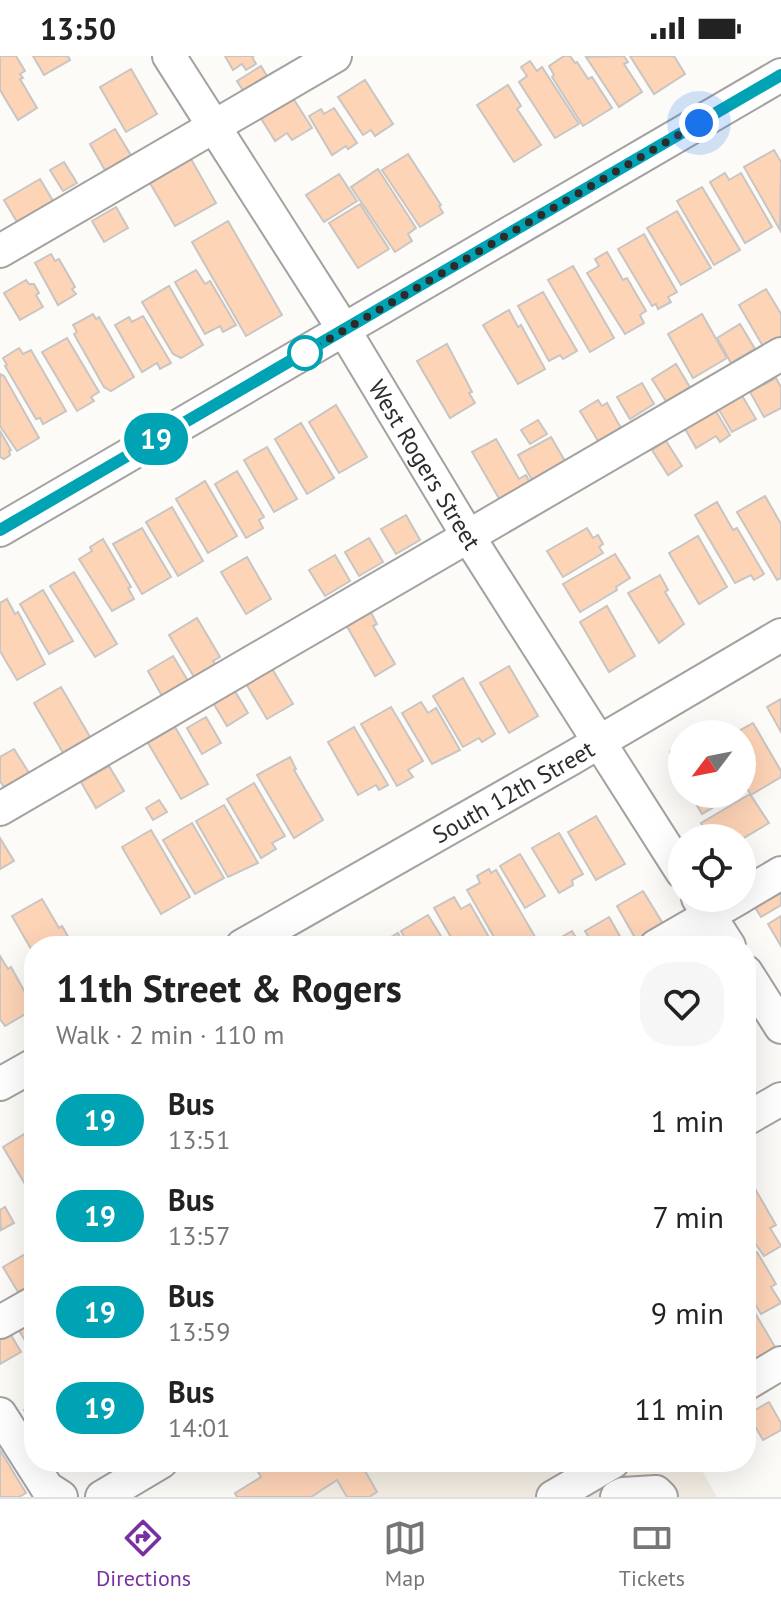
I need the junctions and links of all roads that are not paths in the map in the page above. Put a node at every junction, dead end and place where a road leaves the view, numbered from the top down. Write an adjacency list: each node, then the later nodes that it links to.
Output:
1 (169, 56): 4 (street, West Rogers Street)
2 (335, 56): 4 (street)
3 (781, 75): 6 (street)
4 (213, 128): 5 (street); 6 (street, West Rogers Street)
5 (0, 251)
6 (344, 330): 8 (street); 9 (street, West Rogers Street)
7 (781, 354): 9 (street)
8 (0, 530)
9 (468, 536): 11 (street, West Rogers Street); 12 (street)
10 (781, 635): 11 (street, South 12th Street)
11 (599, 743): 13 (street, West Rogers Street); 18 (street, South 12th Street)
12 (0, 809)
13 (668, 850)
14 (781, 873): 15 (street)
15 (756, 888)
16 (698, 912): 19 (street)
17 (707, 912): 20 (street)
18 (260, 936)
19 (668, 936)
20 (723, 936)
21 (756, 988): 22 (street)
22 (781, 1027)
23 (24, 1071): 24 (street)
24 (0, 1084)
25 (781, 1099): 26 (street)
26 (756, 1113)
27 (24, 1309): 28 (street)
28 (0, 1322)
29 (781, 1363): 30 (street)
30 (756, 1378)
31 (0, 1414): 32 (street)
32 (24, 1452)
33 (37, 1472): 36 (street)
34 (144, 1472): 37 (street)
35 (596, 1472): 38 (street)
36 (61, 1497)
37 (102, 1497)
38 (553, 1497)
39 (617, 1497): 40 (street)
40 (661, 1497)

